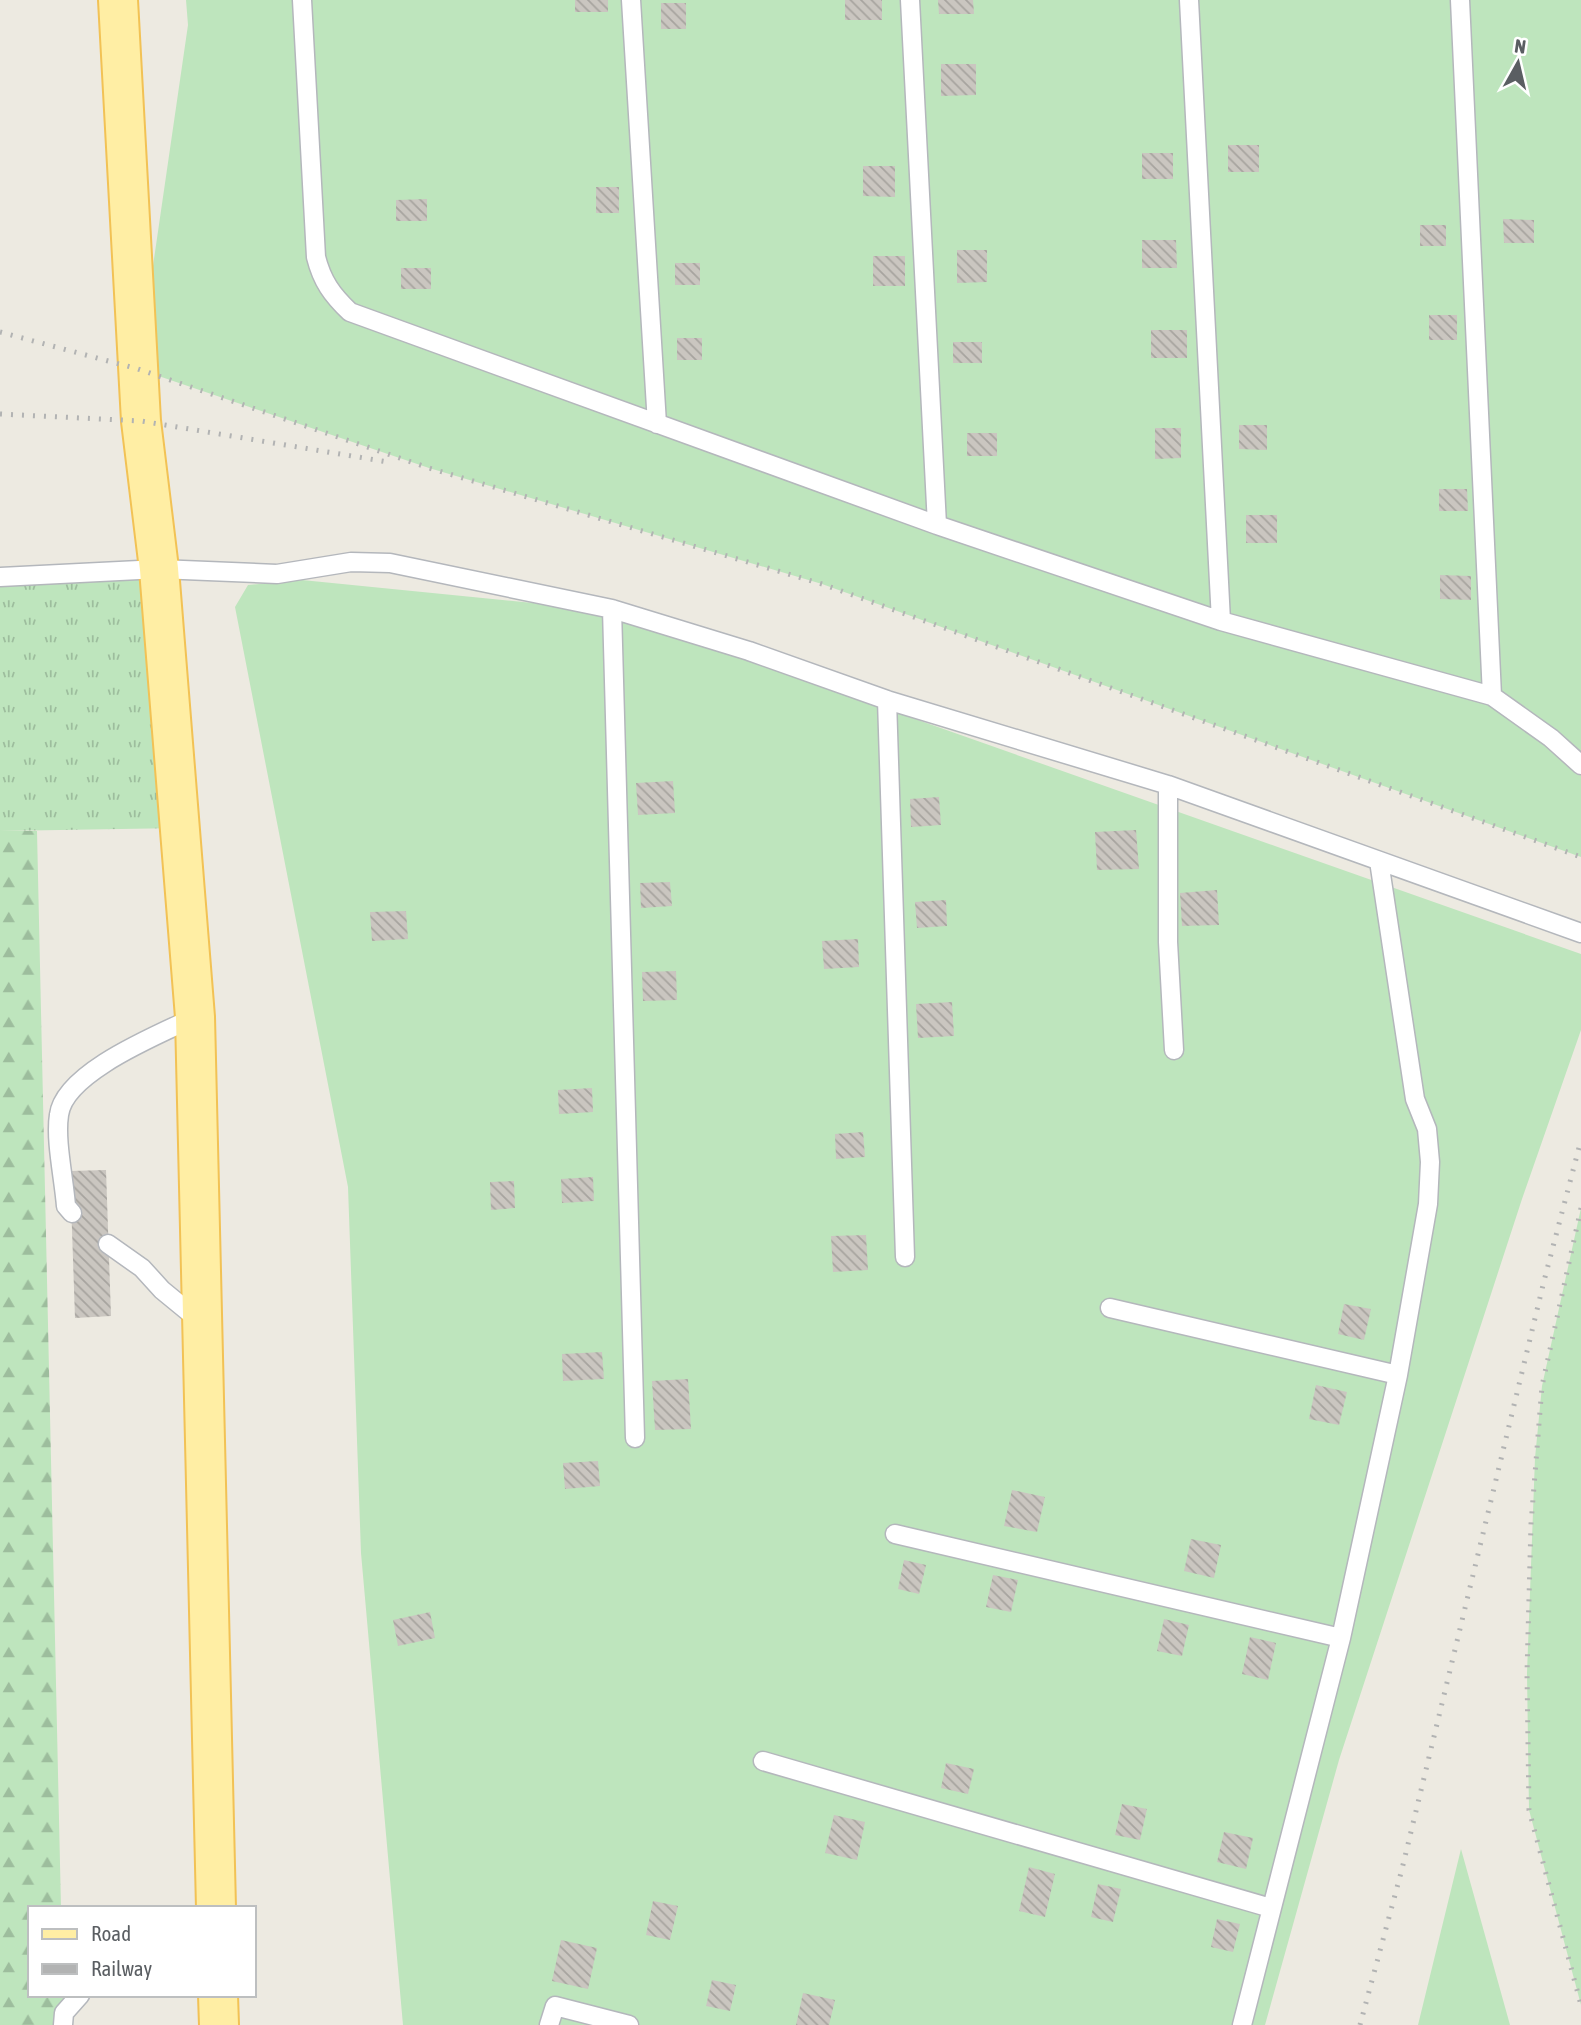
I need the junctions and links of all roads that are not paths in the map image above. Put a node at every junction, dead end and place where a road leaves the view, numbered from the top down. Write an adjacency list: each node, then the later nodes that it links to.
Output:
1 (118, 0): 9 (main road)
2 (302, 0): 7 (lane)
3 (631, 0): 7 (lane)
4 (910, 0): 8 (lane)
5 (1189, 0): 12 (lane)
6 (1460, 0): 13 (lane)
7 (657, 424): 8 (lane)
8 (937, 525): 12 (lane)
9 (159, 569): 10 (lane); 11 (lane); 19 (main road)
10 (0, 577)
11 (612, 608): 14 (lane); 27 (lane)
12 (1221, 621): 13 (lane)
13 (1492, 696): 15 (lane)
14 (887, 700): 16 (lane); 23 (lane)
15 (1581, 765)
16 (1168, 785): 17 (lane); 20 (lane)
17 (1379, 861): 18 (lane); 26 (lane)
18 (1581, 933)
19 (195, 1017): 21 (lane); 25 (main road)
20 (1174, 1050)
21 (72, 1213)
22 (108, 1244): 25 (lane)
23 (905, 1257)
24 (1110, 1308): 26 (lane)
25 (203, 1323): 31 (main road)
26 (1398, 1375): 29 (lane)
27 (635, 1438)
28 (895, 1534): 29 (lane)
29 (1341, 1638): 32 (lane)
30 (763, 1761): 32 (lane)
31 (216, 1906)
32 (1271, 1908): 39 (lane)
33 (78, 1997): 35 (lane)
34 (218, 1997): 36 (main road)
35 (64, 2025)
36 (219, 2025)
37 (549, 2025): 38 (lane)
38 (629, 2025)
39 (1242, 2025)

